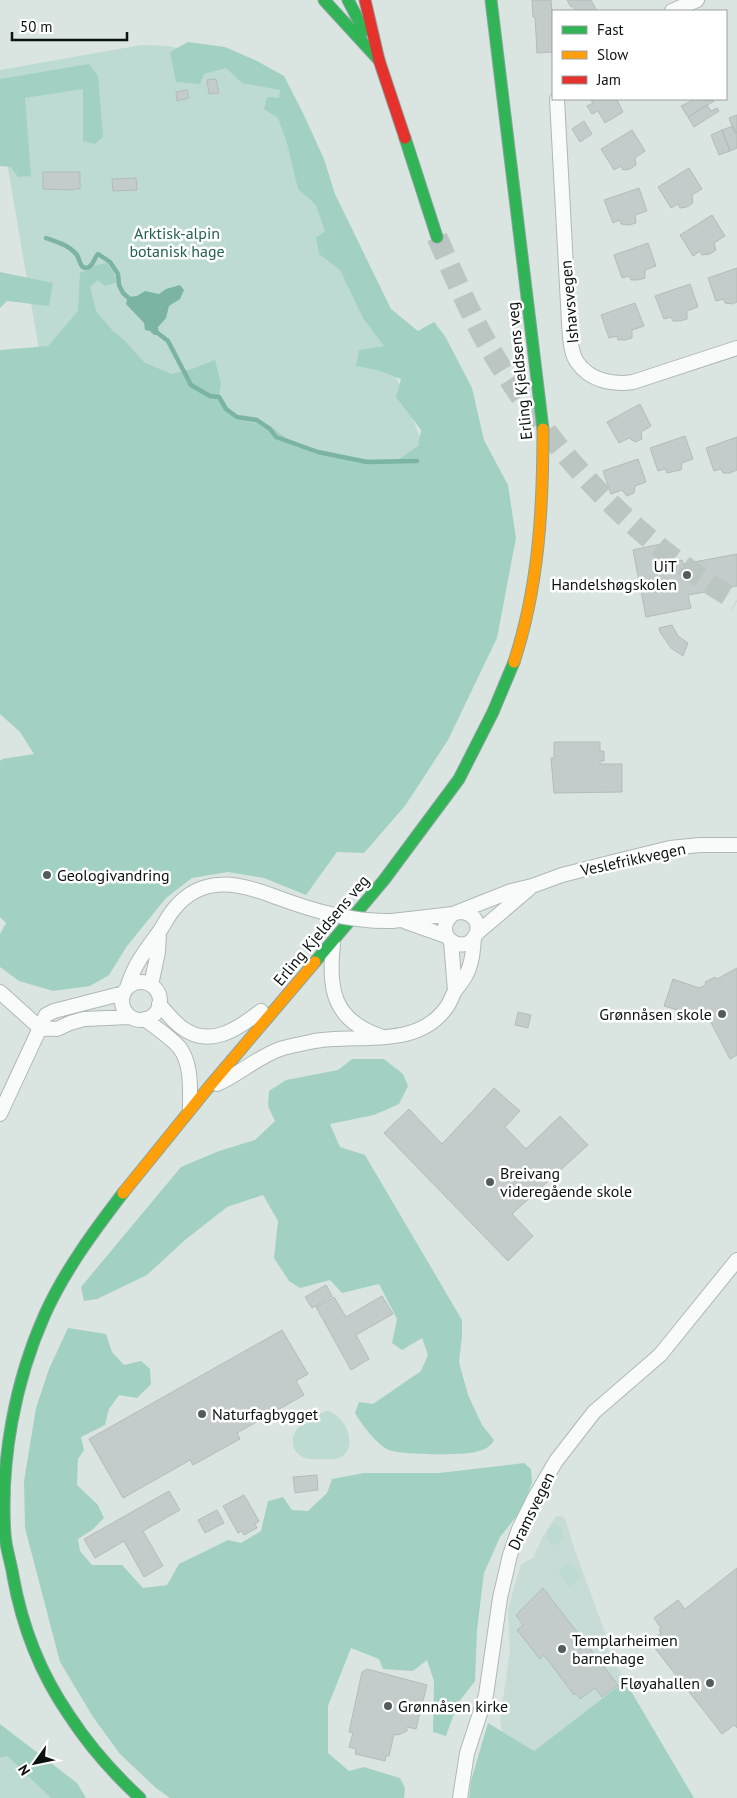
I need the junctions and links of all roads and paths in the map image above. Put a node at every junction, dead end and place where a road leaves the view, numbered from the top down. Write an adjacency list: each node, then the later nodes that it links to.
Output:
1 (324, 0): 8 (main road)
2 (348, 0): 8 (main road)
3 (365, 0): 8 (main road)
4 (377, 0): 8 (main road)
5 (491, 0): 19 (main road, Erling Kjeldsens veg)
6 (697, 0): 7 (street)
7 (674, 10)
8 (379, 60): 10 (main road)
9 (557, 100): 11 (street, Ishavsvegen)
10 (437, 237)
11 (737, 348)
12 (737, 845): 13 (street, Veslefrikkvegen)
13 (532, 886): 14 (street, Veslefrikkvegen); 17 (street, Veslefrikkvegen)
14 (456, 912): 15 (street, Veslefrikkvegen); 17 (street); 18 (street)
15 (397, 921): 16 (street, Veslefrikkvegen, bridge); 18 (street, Veslefrikkvegen)
16 (159, 932): 21 (street); 22 (street, Veslefrikkvegen)
17 (476, 936): 18 (street); 23 (street)
18 (448, 939): 23 (street)
19 (334, 942): 20 (main road, Erling Kjeldsens veg); 29 (street)
20 (299, 981): 25 (street); 30 (main road, Erling Kjeldsens veg)
21 (151, 985): 22 (street); 25 (street)
22 (125, 990): 26 (street); 28 (street)
23 (455, 991): 29 (street)
24 (0, 992): 28 (street)
25 (159, 1004): 27 (street)
26 (130, 1017): 27 (street); 28 (street)
27 (145, 1020): 31 (street)
28 (40, 1028): 32 (street)
29 (386, 1038): 30 (street)
30 (207, 1088): 31 (main road, Erling Kjeldsens veg)
31 (190, 1108): 34 (main road, Erling Kjeldsens veg)
32 (0, 1114)
33 (737, 1260): 35 (street, Dramsvegen)
34 (140, 1798)
35 (460, 1798)

